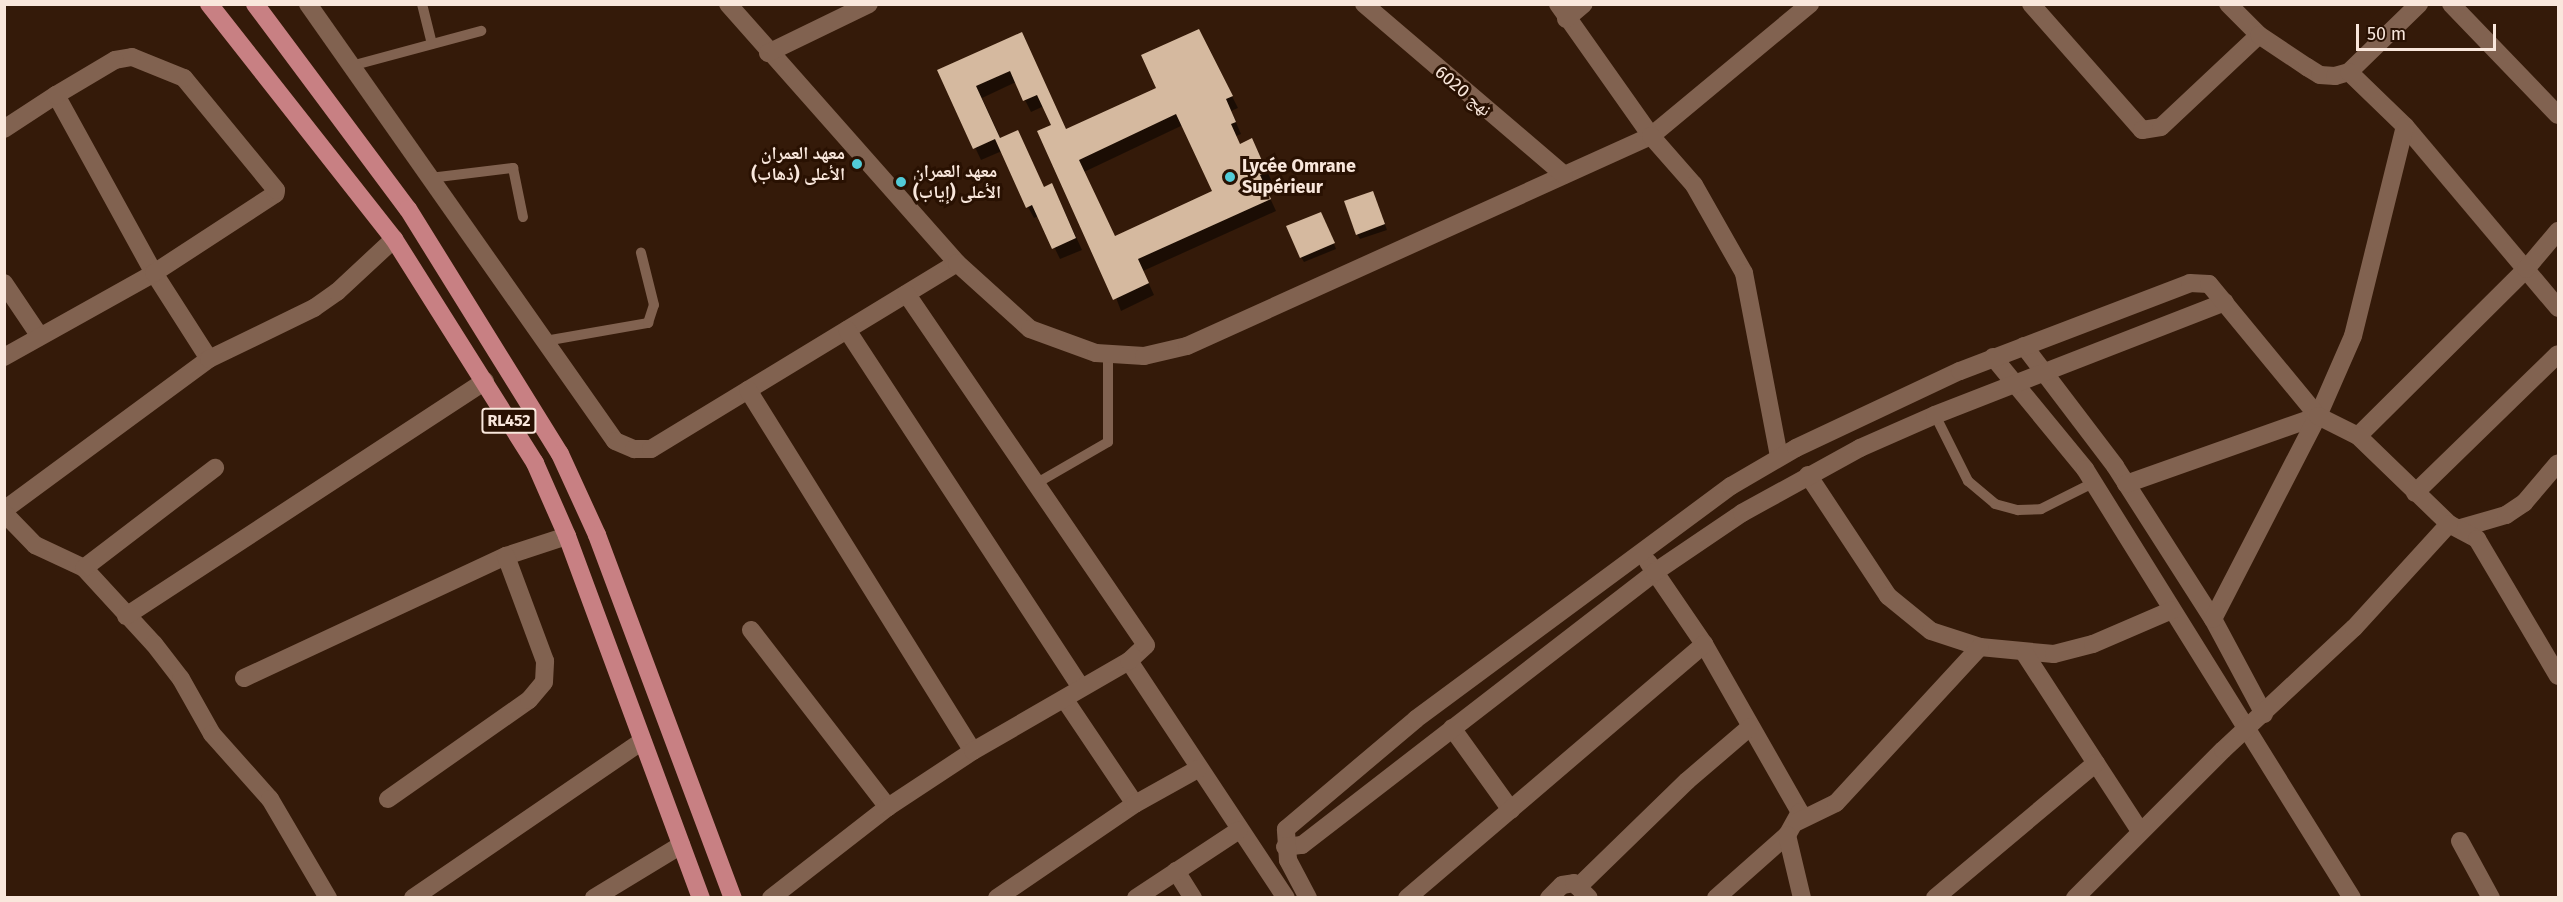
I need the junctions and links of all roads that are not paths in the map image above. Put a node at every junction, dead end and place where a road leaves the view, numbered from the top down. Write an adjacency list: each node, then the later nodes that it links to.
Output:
1 (209, 4): 30 (highway, RL452)
2 (255, 4): 107 (highway, RL452)
3 (308, 4): 19 (street)
4 (422, 4): 17 (lane)
5 (728, 4): 18 (street)
6 (869, 4): 18 (street)
7 (1364, 4): 26 (street, نهج 6020)
8 (1584, 4): 14 (street)
9 (1810, 4): 25 (street)
10 (2031, 4): 16 (street)
11 (2228, 4): 16 (street)
12 (2451, 4): 22 (street)
13 (2411, 7): 20 (street)
14 (1562, 12): 25 (street)
15 (481, 31): 17 (lane)
16 (2259, 35): 20 (street)
17 (432, 44): 19 (lane)
18 (768, 53): 32 (street)
19 (351, 66): 27 (street)
20 (2349, 72): 23 (street)
21 (56, 95): 24 (street); 34 (street); 34 (street)
22 (2559, 115)
23 (2405, 126): 33 (street); 53 (street)
24 (4, 129)
25 (1651, 136): 26 (street); 55 (street)
26 (1564, 175): 43 (street)
27 (430, 178): 28 (lane); 41 (street)
28 (523, 217)
29 (2559, 231): 33 (street)
30 (394, 239): 47 (street); 49 (highway, RL452)
31 (641, 253): 41 (lane)
32 (957, 263): 36 (street); 43 (street)
33 (2526, 269): 38 (street); 54 (street)
34 (154, 273): 40 (street); 47 (street)
35 (4, 283): 40 (street)
36 (907, 294): 39 (street); 59 (street)
37 (2225, 302): 42 (street); 48 (street); 53 (street)
38 (2559, 309)
39 (847, 330): 51 (street); 80 (street)
40 (39, 335): 45 (street)
41 (545, 341): 51 (street)
42 (2024, 346): 46 (street); 48 (street)
43 (1108, 354): 59 (lane)
44 (2559, 354): 62 (street)
45 (4, 357)
46 (1993, 357): 50 (street); 55 (street)
47 (209, 359): 63 (street)
48 (2046, 375): 50 (street); 61 (street)
49 (485, 381): 65 (highway, RL452); 71 (street)
50 (2018, 385): 52 (street); 60 (street)
51 (748, 390): 87 (street)
52 (1935, 415): 58 (street); 60 (lane)
53 (2318, 416): 54 (street); 61 (street); 72 (street)
54 (2358, 436): 62 (street)
55 (1779, 458): 66 (street)
56 (2559, 463): 64 (street)
57 (215, 468): 68 (street)
58 (1808, 476): 69 (street); 75 (street)
59 (1037, 483): 77 (street)
60 (2093, 483): 70 (street)
61 (2126, 484): 72 (street)
62 (2415, 493): 64 (street)
63 (4, 511): 68 (street)
64 (2455, 526): 78 (street); 82 (street)
65 (567, 536): 67 (street); 86 (highway, RL452)
66 (1640, 551): 69 (street); 99 (street)
67 (506, 556): 79 (street); 90 (street)
68 (84, 568): 71 (street)
69 (1655, 572): 74 (street); 84 (street)
70 (2172, 610): 76 (street); 85 (street)
71 (126, 616): 103 (street)
72 (2213, 620): 82 (street)
73 (751, 630): 92 (street)
74 (1704, 644): 83 (street); 93 (street)
75 (1980, 647): 76 (street); 94 (street)
76 (2025, 654): 88 (street)
77 (1129, 661): 80 (street); 89 (street)
78 (2559, 676)
79 (244, 678)
80 (1081, 687): 81 (street)
81 (1065, 700): 87 (street); 91 (street)
82 (2264, 714): 85 (street)
83 (1750, 727): 94 (street); 101 (street)
84 (1452, 728): 93 (street); 99 (street)
85 (2245, 729): 96 (street); 119 (street)
86 (642, 741): 98 (highway, RL452); 104 (street)
87 (973, 751): 92 (street)
88 (2096, 763): 96 (street); 117 (street)
89 (1198, 769): 91 (street); 95 (street)
90 (388, 799)
91 (1135, 804): 108 (street)
92 (888, 807): 102 (street)
93 (1510, 810): 113 (street)
94 (1792, 828): 115 (street); 116 (street)
95 (1239, 830): 100 (street); 111 (street)
96 (2140, 831): 118 (street)
97 (2460, 841): 120 (street)
98 (681, 845): 105 (street); 106 (highway, RL452)
99 (1286, 848): 112 (street)
100 (1176, 871): 109 (street); 110 (street)
101 (1584, 892): 114 (street)
102 (775, 896)
103 (328, 897)
104 (413, 897)
105 (594, 897)
106 (701, 897)
107 (733, 897)
108 (997, 897)
109 (1136, 897)
110 (1193, 897)
111 (1286, 897)
112 (1308, 897)
113 (1407, 897)
114 (1549, 897)
115 (1716, 897)
116 (1802, 897)
117 (1935, 897)
118 (2075, 897)
119 (2352, 897)
120 (2491, 897)

